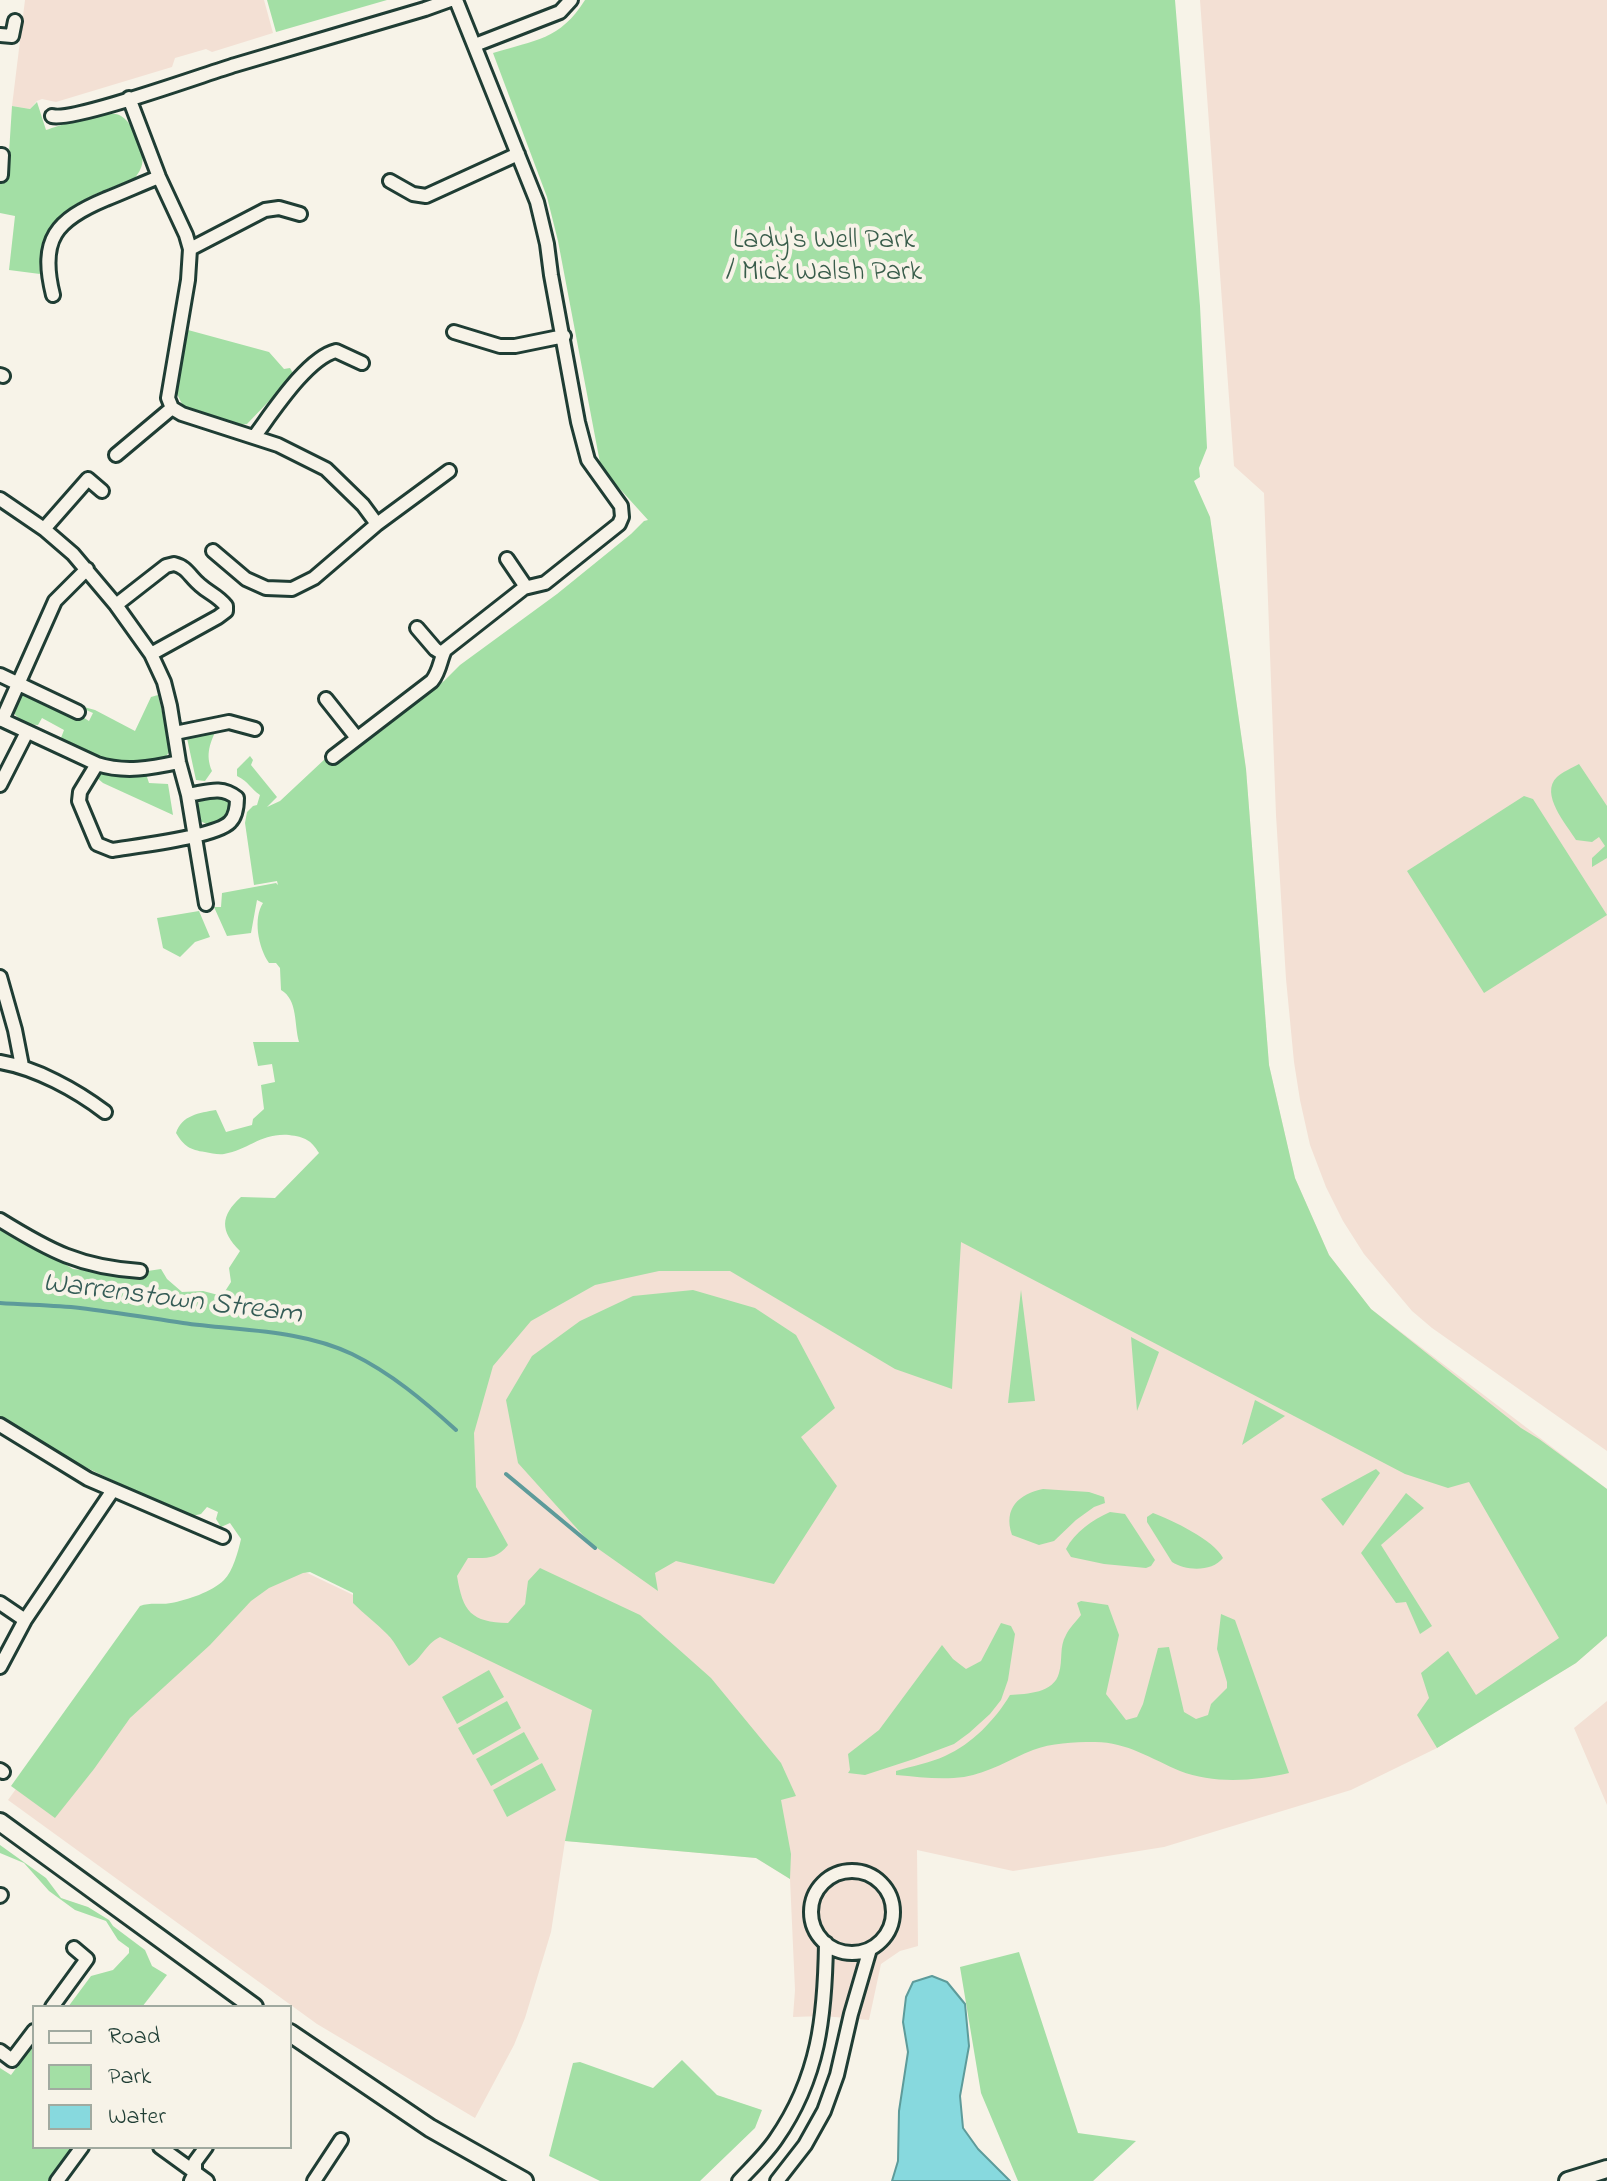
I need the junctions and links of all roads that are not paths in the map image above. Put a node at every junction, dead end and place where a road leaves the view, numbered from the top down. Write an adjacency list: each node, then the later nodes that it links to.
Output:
1 (450, 0): 7 (street)
2 (456, 0): 6 (street)
3 (571, 0): 6 (street)
4 (15, 21): 5 (street)
5 (0, 35)
6 (475, 45): 9 (street)
7 (129, 98): 8 (street); 12 (street)
8 (52, 116)
9 (518, 154): 13 (street); 18 (street)
10 (0, 155): 11 (street)
11 (1, 175)
12 (159, 177): 15 (street); 16 (street)
13 (390, 181)
14 (300, 214): 15 (street)
15 (190, 249): 20 (street)
16 (53, 295)
17 (454, 332): 18 (street)
18 (564, 336): 31 (street)
19 (362, 363): 21 (street)
20 (172, 408): 21 (street); 22 (street)
21 (254, 437): 26 (street)
22 (116, 455)
23 (449, 471): 26 (street)
24 (102, 491): 27 (street)
25 (0, 499): 27 (street)
26 (377, 524): 28 (street)
27 (44, 529): 30 (street)
28 (213, 551)
29 (507, 559): 31 (street)
30 (87, 569): 32 (street); 37 (street)
31 (526, 587): 35 (street)
32 (116, 605): 34 (street); 34 (street)
33 (417, 628): 35 (street)
34 (151, 654): 43 (street)
35 (443, 654): 44 (street)
36 (0, 675): 37 (street)
37 (18, 683): 39 (street); 40 (street)
38 (326, 699): 44 (street)
39 (78, 712)
40 (1, 719): 42 (street)
41 (255, 729): 43 (street)
42 (27, 732): 47 (street); 48 (street)
43 (175, 733): 46 (street)
44 (357, 738): 45 (street)
45 (333, 757)
46 (179, 762): 47 (street); 49 (street)
47 (97, 764): 50 (street)
48 (0, 785)
49 (188, 795): 50 (street); 50 (street)
50 (194, 837): 51 (street)
51 (206, 904)
52 (0, 977): 54 (street)
53 (0, 1062): 54 (street)
54 (22, 1066): 55 (street)
55 (105, 1112)
56 (0, 1220): 57 (street)
57 (140, 1271)
58 (0, 1425): 59 (street)
59 (113, 1490): 60 (street); 62 (street)
60 (223, 1537)
61 (0, 1603): 62 (street)
62 (25, 1620): 63 (street)
63 (0, 1667)
64 (0, 1822): 69 (main road)
65 (826, 1943): 67 (street); 67 (street); 83 (street)
66 (74, 1948): 68 (street)
67 (870, 1949): 84 (street)
68 (53, 2005)
69 (251, 2005)
70 (32, 2034): 72 (street)
71 (292, 2034): 82 (main road)
72 (0, 2051)
73 (341, 2140): 81 (street)
74 (81, 2149): 79 (street)
75 (162, 2149): 78 (street)
76 (205, 2149): 78 (street)
77 (1607, 2169): 85 (main road)
78 (193, 2177): 80 (street)
79 (57, 2181)
80 (207, 2181)
81 (314, 2181)
82 (524, 2181)
83 (739, 2181)
84 (777, 2181)
85 (1568, 2181)

